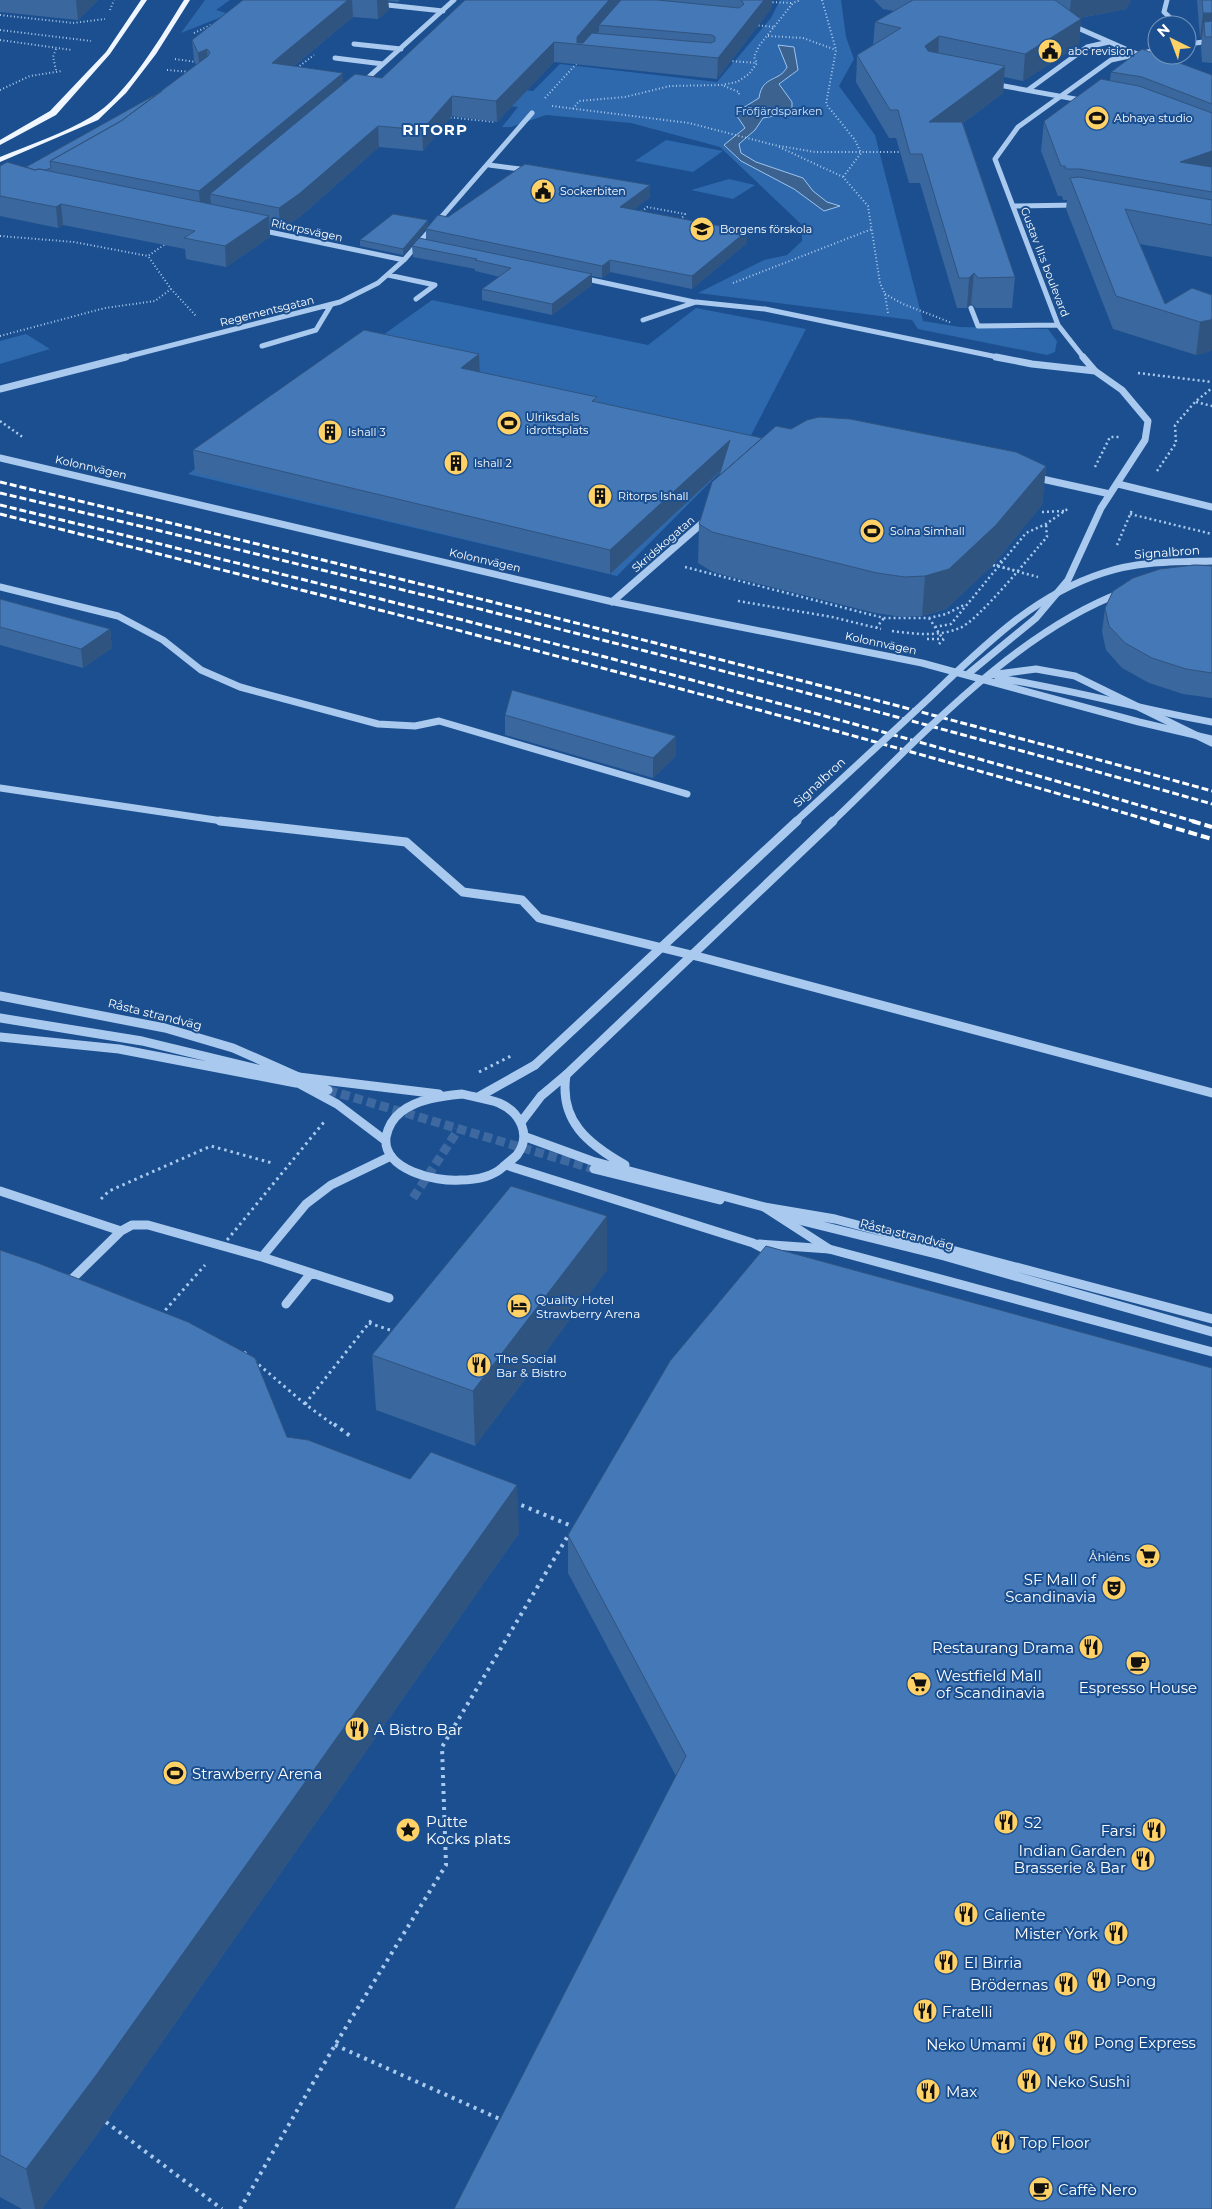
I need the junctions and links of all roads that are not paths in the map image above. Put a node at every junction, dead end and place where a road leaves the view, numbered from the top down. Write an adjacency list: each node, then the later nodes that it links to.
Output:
1 (144, 0): 27 (main road)
2 (187, 0): 28 (main road)
3 (454, 0): 6 (street)
4 (1167, 0): 7 (street)
5 (376, 4): 6 (street)
6 (442, 11): 13 (street)
7 (1167, 15)
8 (1062, 23): 10 (street)
9 (1212, 41): 11 (street)
10 (1109, 42): 15 (street); 23 (street)
11 (1197, 42)
12 (354, 44): 13 (street)
13 (401, 49): 17 (street)
14 (1147, 52): 15 (street, Gustav III:s boulevard)
15 (1137, 54): 24 (street, Gustav III:s boulevard)
16 (335, 58): 17 (street)
17 (384, 64): 21 (street)
18 (988, 77): 22 (street)
19 (990, 83): 22 (street)
20 (982, 85): 22 (street)
21 (356, 88)
22 (1014, 88): 23 (street)
23 (1028, 90): 24 (street)
24 (1062, 96): 25 (street); 31 (street, Gustav III:s boulevard)
25 (1093, 103)
26 (532, 114): 29 (street, Regementsgatan)
27 (0, 143)
28 (0, 160)
29 (489, 165): 30 (street); 34 (street, Regementsgatan)
30 (532, 171)
31 (1013, 206): 32 (street, Gustav III:s boulevard); 44 (street, Gustav III:s boulevard)
32 (1086, 206)
33 (250, 228): 36 (street, Ritorpsvägen)
34 (418, 244): 35 (street); 36 (street, Regementsgatan)
35 (427, 246)
36 (404, 260): 37 (street, Regementsgatan)
37 (388, 275): 39 (street); 41 (street, Regementsgatan)
38 (575, 277): 40 (street)
39 (416, 299)
40 (696, 302): 43 (street); 46 (street)
41 (330, 305): 45 (street); 47 (street, Regementsgatan)
42 (971, 308): 44 (street)
43 (643, 320)
44 (1058, 325): 46 (street, Gustav III:s boulevard)
45 (262, 346)
46 (1095, 371): 50 (street, Gustav III:s boulevard)
47 (0, 390)
48 (0, 458): 57 (street, Kolonnvägen)
49 (1028, 476): 51 (street)
50 (1118, 484): 51 (street, Gustav III:s boulevard); 52 (street)
51 (1110, 494): 58 (street, Gustav III:s boulevard)
52 (1212, 507)
53 (710, 515): 57 (street, Skridskogatan)
54 (1212, 561): 72 (street, Signalbron, bridge)
55 (0, 587): 64 (street)
56 (1134, 589): 59 (street, bridge)
57 (612, 602): 58 (street, Kolonnvägen)
58 (968, 674): 60 (street, Kolonnvägen); 61 (street, Kolonnvägen)
59 (987, 676): 62 (street, bridge); 69 (street, bridge)
60 (1212, 722)
61 (1212, 737)
62 (1212, 743)
63 (0, 788): 70 (street)
64 (687, 794)
65 (0, 996): 67 (street, Råsta strandväg)
66 (0, 1018): 68 (street)
67 (0, 1037)
68 (282, 1075): 71 (street, bridge); 75 (street, bridge)
69 (566, 1075): 73 (street); 79 (street)
70 (1212, 1092)
71 (444, 1095): 72 (street, bridge); 75 (street, bridge)
72 (480, 1096): 73 (street, bridge)
73 (522, 1121): 74 (street, bridge)
74 (526, 1137): 77 (street, bridge); 79 (street)
75 (386, 1141): 76 (street, bridge)
76 (391, 1156): 77 (street, bridge); 85 (street)
77 (509, 1166): 83 (street)
78 (594, 1169): 92 (street, Råsta strandväg)
79 (636, 1171): 81 (street, Råsta strandväg)
80 (0, 1191): 82 (street)
81 (764, 1207): 84 (street, bridge); 91 (street, Råsta strandväg)
82 (121, 1231): 85 (street); 88 (street)
83 (752, 1243): 84 (street); 86 (street)
84 (829, 1249): 93 (street)
85 (262, 1257): 87 (street)
86 (785, 1259)
87 (311, 1273): 89 (street); 90 (street)
88 (53, 1274)
89 (389, 1298)
90 (286, 1304)
91 (1212, 1319)
92 (1212, 1332)
93 (1212, 1352)

